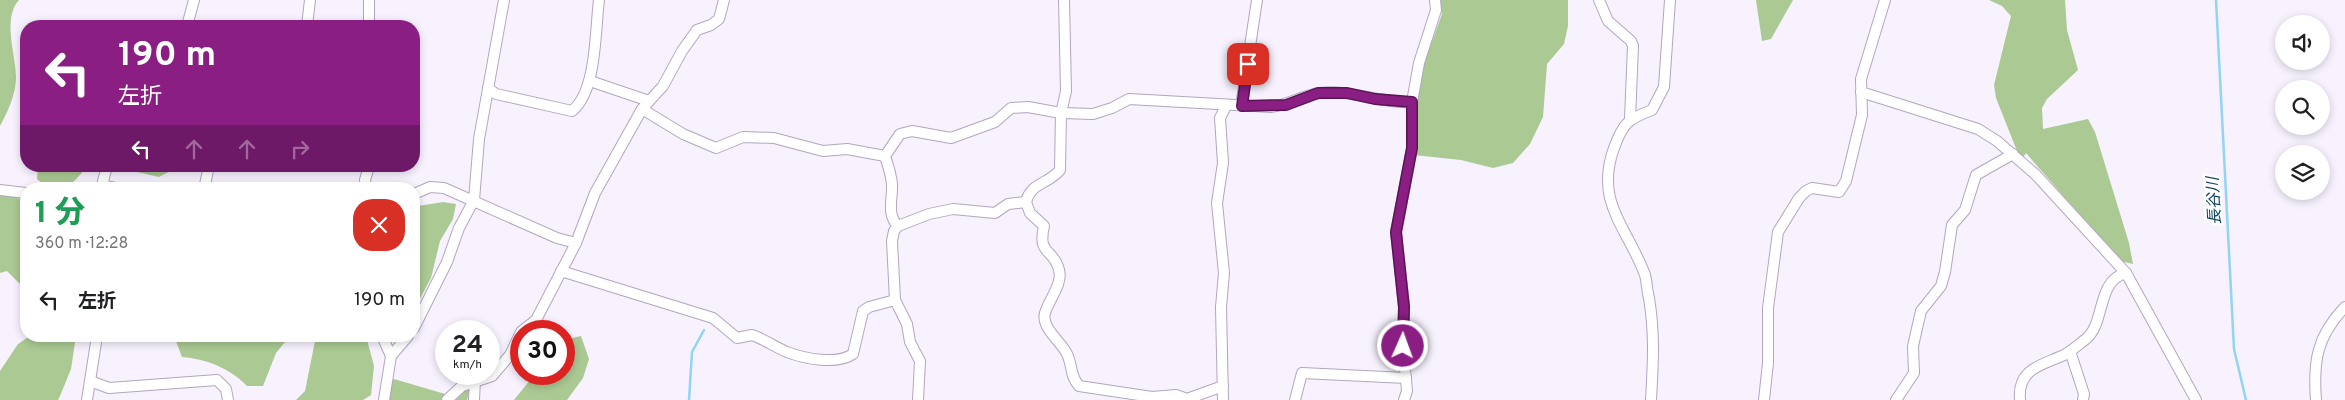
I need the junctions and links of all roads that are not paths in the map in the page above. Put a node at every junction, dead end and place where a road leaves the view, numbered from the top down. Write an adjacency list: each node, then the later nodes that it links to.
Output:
1 (194, 0): 13 (street)
2 (310, 0): 14 (street)
3 (369, 0): 15 (street)
4 (504, 0): 17 (street)
5 (599, 0): 16 (street)
6 (724, 0): 20 (street)
7 (1064, 0): 23 (street)
8 (1257, 0): 22 (street)
9 (1435, 0): 19 (street)
10 (1599, 0): 24 (street)
11 (1670, 0): 24 (street)
12 (1885, 0): 18 (street)
13 (189, 20)
14 (308, 20)
15 (369, 20)
16 (590, 82): 17 (street); 20 (street)
17 (488, 88): 30 (street)
18 (1862, 92): 25 (street); 63 (street)
19 (1412, 102): 22 (street); 47 (street)
20 (645, 105): 26 (street); 33 (street)
21 (1226, 106): 22 (street); 23 (street); 51 (street)
22 (1242, 106)
23 (1062, 113): 26 (street); 31 (street)
24 (1630, 118): 62 (street)
25 (2013, 154): 35 (street); 64 (street)
26 (883, 155): 32 (street)
27 (0, 190): 29 (street)
28 (420, 191): 30 (street)
29 (20, 192)
30 (474, 200): 33 (street); 38 (street)
31 (1026, 202): 32 (street); 58 (street)
32 (898, 226): 36 (street)
33 (576, 243): 34 (street)
34 (561, 271): 36 (street); 39 (street)
35 (2126, 273): 43 (street); 67 (street)
36 (896, 300): 57 (street)
37 (2345, 307): 68 (street)
38 (420, 316)
39 (536, 320)
40 (96, 342): 48 (street)
41 (384, 342): 45 (street)
42 (403, 342): 45 (street)
43 (2070, 351): 65 (street); 66 (street)
44 (510, 355): 46 (street)
45 (390, 356): 54 (street)
46 (500, 367)
47 (1406, 378): 60 (street); 61 (street)
48 (90, 381): 52 (street); 53 (street)
49 (464, 385): 55 (street)
50 (475, 385): 56 (street)
51 (1222, 386): 58 (street); 59 (street)
52 (87, 400)
53 (228, 400)
54 (384, 400)
55 (447, 400)
56 (474, 400)
57 (918, 400)
58 (1187, 400)
59 (1224, 400)
60 (1295, 400)
61 (1404, 400)
62 (1651, 400)
63 (1764, 400)
64 (1896, 400)
65 (2020, 400)
66 (2083, 400)
67 (2196, 400)
68 (2316, 400)

